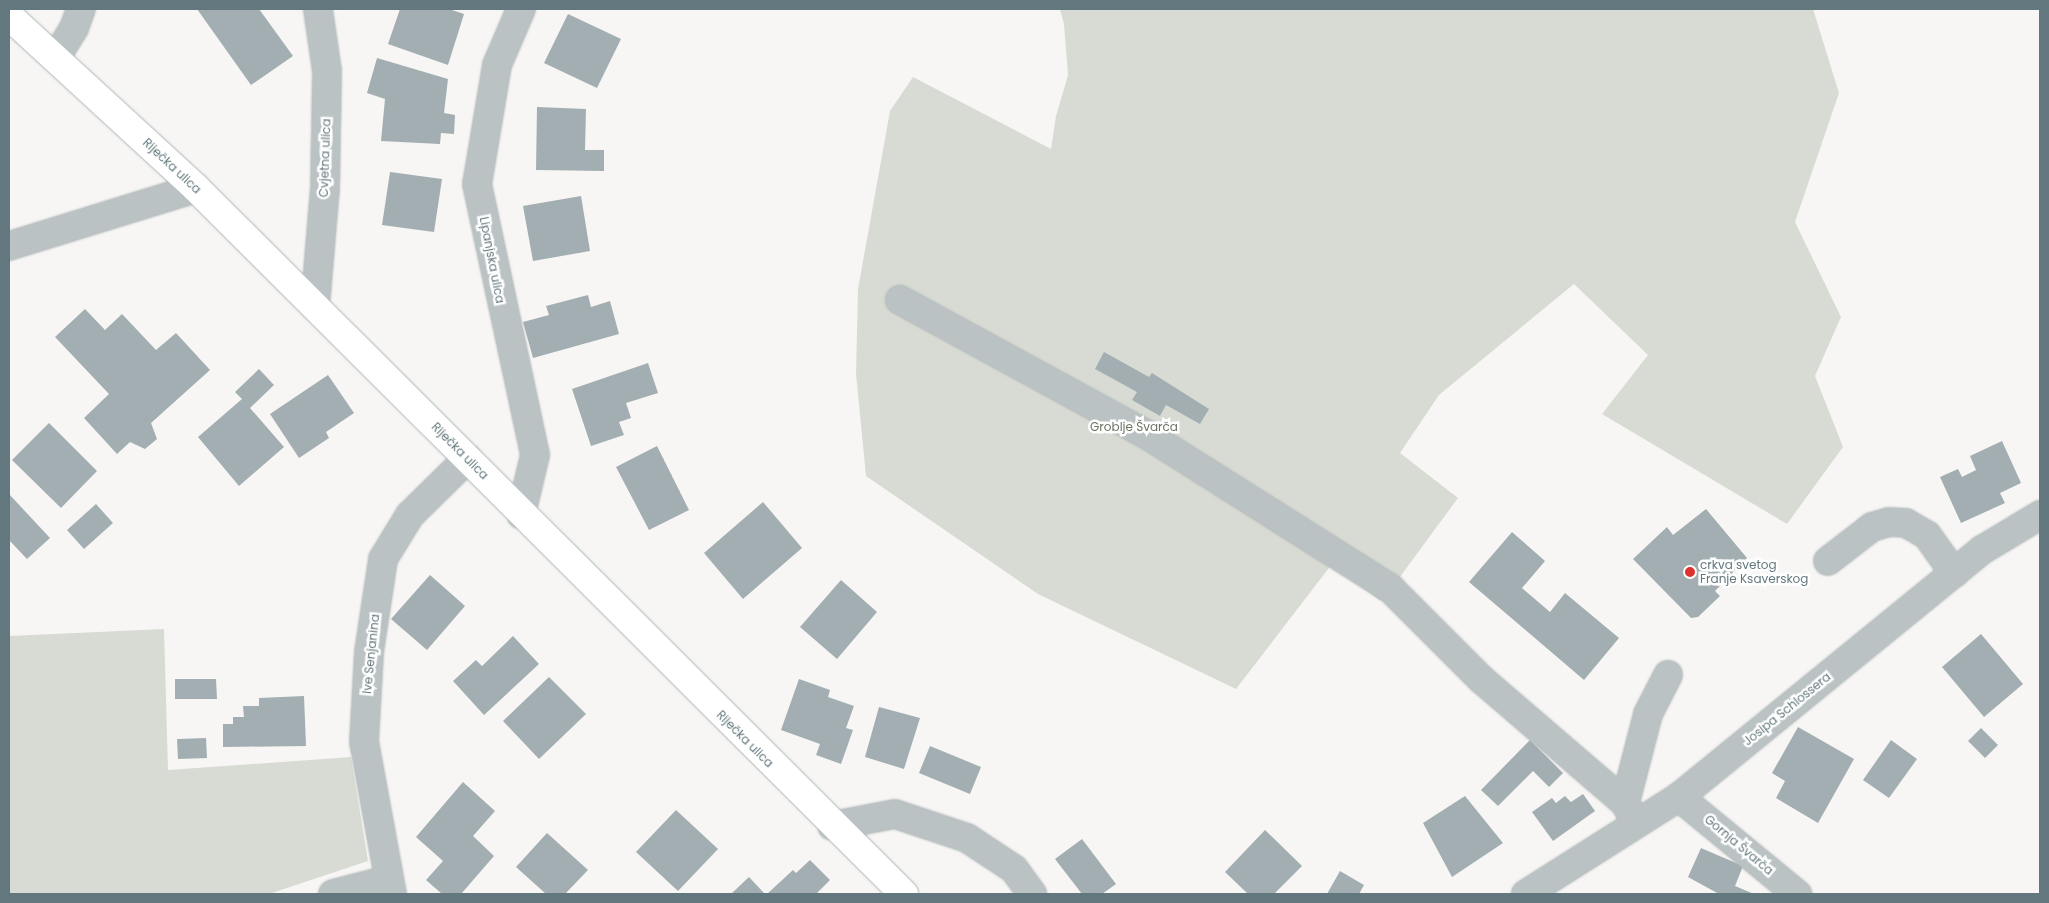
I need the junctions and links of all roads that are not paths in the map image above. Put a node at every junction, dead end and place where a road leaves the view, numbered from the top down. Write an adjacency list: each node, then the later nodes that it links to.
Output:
1 (81, 9): 5 (street)
2 (318, 9): 9 (street, Cvjetna ulica)
3 (521, 9): 11 (street, Lipanjska ulica)
4 (9, 16): 5 (main road, Riječka ulica)
5 (56, 57): 6 (main road, Riječka ulica)
6 (196, 188): 7 (street); 9 (main road, Riječka ulica)
7 (9, 246)
8 (900, 300): 17 (street)
9 (315, 307): 10 (main road, Riječka ulica)
10 (468, 458): 11 (main road, Riječka ulica); 19 (street, Ive Senjanina)
11 (521, 514): 18 (main road, Riječka ulica)
12 (2040, 515): 14 (street, Josipa Schlossera)
13 (1828, 561): 14 (street)
14 (1954, 573): 16 (street, Josipa Schlossera)
15 (1668, 675): 17 (street)
16 (1680, 796): 17 (street, Josipa Schlossera); 24 (street, Gornja Švarča)
17 (1631, 813): 23 (street, Josipa Schlossera)
18 (832, 826): 21 (main road, Riječka ulica); 22 (street)
19 (390, 887): 20 (street, Ive Senjanina)
20 (333, 894)
21 (904, 894)
22 (1032, 894)
23 (1526, 894)
24 (1797, 894)

